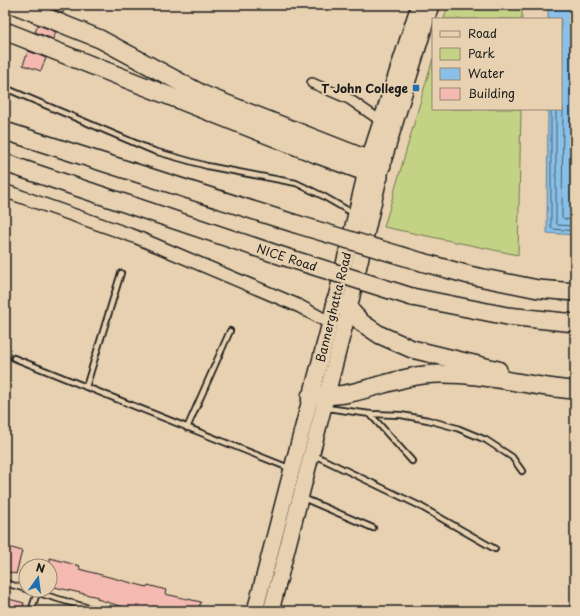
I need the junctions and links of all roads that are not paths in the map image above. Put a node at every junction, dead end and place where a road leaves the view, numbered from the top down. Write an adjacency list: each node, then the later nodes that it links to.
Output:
1 (15, 5): 10 (highway)
2 (419, 5): 7 (main road, Bannerghatta Road)
3 (431, 5): 10 (main road, Bannerghatta Road)
4 (5, 31): 10 (highway)
5 (312, 83): 7 (street)
6 (5, 88): 12 (lane)
7 (381, 121): 10 (main road, Bannerghatta Road)
8 (5, 131): 14 (highway, bridge)
9 (5, 163): 17 (highway, NICE Road, bridge)
10 (374, 168): 12 (main road, Bannerghatta Road); 15 (main road, Bannerghatta Road)
11 (5, 191): 16 (street)
12 (356, 214): 15 (main road, Bannerghatta Road)
13 (120, 273): 21 (lane)
14 (575, 292)
15 (342, 305): 16 (main road, Bannerghatta Road); 20 (highway); 23 (main road, Bannerghatta Road)
16 (330, 323): 23 (main road, Bannerghatta Road)
17 (575, 323)
18 (230, 330): 25 (lane)
19 (14, 358): 21 (lane)
20 (575, 380)
21 (86, 387): 25 (lane)
22 (575, 390): 23 (highway)
23 (320, 400): 24 (lane); 26 (main road, Bannerghatta Road); 28 (main road, Bannerghatta Road)
24 (370, 414): 27 (lane); 29 (lane)
25 (187, 428): 28 (lane)
26 (311, 453): 30 (main road, Bannerghatta Road); 33 (lane)
27 (412, 461)
28 (291, 469): 30 (lane); 40 (main road, Bannerghatta Road)
29 (522, 471)
30 (305, 475): 31 (main road, Bannerghatta Road)
31 (300, 496): 32 (lane); 41 (main road, Bannerghatta Road)
32 (373, 528)
33 (495, 548)
34 (5, 583): 35 (lane)
35 (18, 587)
36 (35, 598): 38 (lane)
37 (54, 598): 39 (lane)
38 (31, 611)
39 (99, 611)
40 (255, 611)
41 (271, 611)

